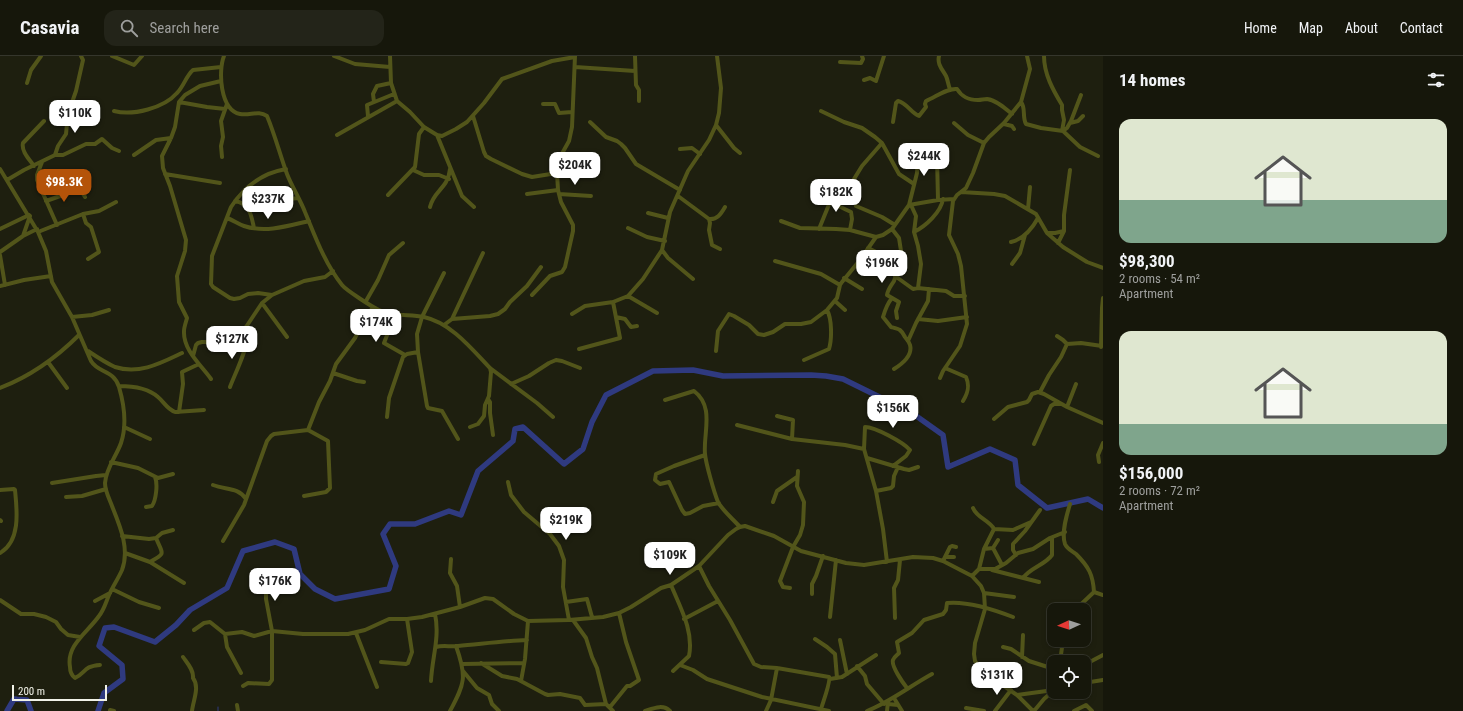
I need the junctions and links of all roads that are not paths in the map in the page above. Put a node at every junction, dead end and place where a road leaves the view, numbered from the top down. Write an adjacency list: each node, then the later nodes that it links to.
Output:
1 (41, 56): 23 (street)
2 (83, 56): 63 (street)
3 (112, 56): 4 (street)
4 (142, 56)
5 (224, 56): 17 (street)
6 (334, 56): 18 (street)
7 (390, 56): 18 (street)
8 (635, 56): 20 (street)
9 (717, 56): 49 (street)
10 (862, 56): 16 (street)
11 (884, 56): 21 (street)
12 (939, 56): 25 (street)
13 (1027, 56): 32 (street)
14 (1044, 56): 52 (street)
15 (575, 57): 19 (street); 41 (street)
16 (840, 62)
17 (221, 67): 22 (street); 36 (street)
18 (390, 67): 24 (street)
19 (575, 67): 20 (street); 38 (street)
20 (635, 71): 29 (street)
21 (864, 80)
22 (221, 81): 30 (street); 33 (street)
23 (27, 83)
24 (391, 83): 26 (street); 31 (street)
25 (950, 89): 39 (street); 45 (street)
26 (394, 94): 28 (street); 31 (street)
27 (1081, 95): 47 (street)
28 (396, 101): 40 (street); 50 (street)
29 (639, 101)
30 (179, 102): 35 (street); 55 (street)
31 (374, 102): 40 (street)
32 (1021, 102): 39 (street); 52 (street)
33 (227, 104): 35 (street); 71 (street)
34 (543, 104): 38 (street)
35 (225, 109): 66 (street)
36 (114, 111)
37 (821, 111): 56 (street)
38 (572, 112): 75 (street)
39 (1012, 114): 48 (street)
40 (368, 116): 53 (street)
41 (472, 116): 54 (street); 75 (street)
42 (1083, 116): 47 (street)
43 (44, 121): 69 (street)
44 (590, 122): 83 (street)
45 (893, 122)
46 (954, 123): 57 (street)
47 (1070, 123): 52 (street)
48 (1004, 124): 51 (street); 57 (street)
49 (716, 125): 61 (street); 62 (street)
50 (424, 127): 54 (street); 72 (street)
51 (1014, 129)
52 (1063, 131): 65 (street)
53 (337, 135)
54 (437, 135): 70 (street)
55 (172, 138): 64 (street); 76 (street)
56 (882, 143): 78 (street); 81 (street)
57 (984, 143): 86 (street)
58 (919, 146): 81 (street)
59 (680, 148): 61 (street)
60 (119, 151): 63 (street)
61 (700, 154): 83 (street)
62 (740, 154)
63 (55, 155): 68 (street)
64 (134, 155)
65 (1098, 156)
66 (222, 157)
67 (937, 157): 94 (street)
68 (42, 162): 69 (street); 97 (street)
69 (34, 166): 79 (street)
70 (451, 167): 77 (street); 104 (street)
71 (286, 170): 92 (street); 96 (street)
72 (413, 170): 77 (street); 88 (street)
73 (1070, 170): 124 (street)
74 (1, 172): 79 (street)
75 (557, 173): 84 (street)
76 (165, 174): 80 (street); 198 (street)
77 (449, 178): 103 (street)
78 (854, 179)
79 (7, 180): 109 (street)
80 (220, 183)
81 (914, 184): 101 (street)
82 (1030, 187): 106 (street)
83 (680, 190): 90 (street)
84 (559, 192): 87 (street); 89 (street); 160 (street)
85 (813, 192): 99 (street)
86 (961, 192): 95 (street); 106 (street)
87 (526, 194)
88 (388, 195)
89 (591, 196)
90 (678, 196): 111 (street); 113 (street)
91 (85, 197): 97 (street)
92 (298, 198): 100 (street); 114 (street)
93 (943, 199): 94 (street); 95 (street); 125 (street)
94 (938, 200): 101 (street)
95 (954, 200): 162 (street)
96 (235, 201): 100 (street); 110 (street)
97 (46, 202): 116 (street)
98 (116, 202): 108 (street)
99 (830, 202): 121 (street); 123 (street)
100 (245, 204): 118 (street)
101 (910, 205): 117 (street); 125 (street)
102 (856, 206): 117 (street)
103 (430, 207)
104 (474, 207)
105 (725, 207): 113 (street)
106 (1028, 209): 112 (street)
107 (648, 213): 111 (street)
108 (83, 214): 116 (street); 141 (street)
109 (30, 216): 120 (street); 122 (street); 128 (street)
110 (227, 218): 118 (street); 159 (street)
111 (668, 218): 130 (street)
112 (1038, 218): 126 (street); 127 (street)
113 (709, 219): 135 (street)
114 (309, 221): 118 (street); 147 (street)
115 (781, 221): 121 (street)
116 (57, 225): 122 (street)
117 (893, 227): 129 (street); 137 (street)
118 (254, 228)
119 (628, 228): 130 (street)
120 (0, 229)
121 (819, 229): 123 (street)
122 (38, 230): 128 (street); 149 (street)
123 (850, 230): 129 (street)
124 (1064, 230): 126 (street); 132 (street)
125 (914, 232): 156 (street)
126 (1047, 233): 132 (street)
127 (1025, 235): 131 (street); 143 (street)
128 (23, 236): 138 (street)
129 (876, 237): 134 (street)
130 (665, 241): 136 (street)
131 (1011, 242)
132 (1058, 243): 146 (street)
133 (403, 244): 165 (street)
134 (868, 248): 150 (street); 151 (street)
135 (720, 249)
136 (662, 250): 152 (street); 161 (street)
137 (901, 251)
138 (0, 252)
139 (483, 253): 181 (street)
140 (0, 256): 144 (street)
141 (88, 259)
142 (775, 261): 154 (street)
143 (1012, 264)
144 (1, 266): 153 (street)
145 (541, 267): 181 (street)
146 (1103, 268)
147 (333, 271): 159 (street); 165 (street)
148 (444, 273): 177 (street)
149 (51, 276): 153 (street); 176 (street)
150 (895, 276): 156 (street); 163 (street)
151 (844, 278): 154 (street); 157 (street)
152 (693, 279)
153 (5, 285): 155 (street)
154 (840, 285): 166 (street)
155 (0, 286)
156 (918, 288): 158 (street)
157 (862, 289)
158 (929, 289): 162 (street); 182 (street)
159 (272, 295): 168 (street)
160 (532, 295)
161 (628, 296): 167 (street); 173 (street)
162 (965, 296): 179 (street)
163 (892, 298): 180 (street); 189 (street)
164 (1103, 298): 191 (street)
165 (366, 301): 169 (street)
166 (835, 301): 171 (street); 172 (street)
167 (613, 302): 174 (street); 178 (street)
168 (262, 303): 185 (street); 188 (street)
169 (373, 307): 175 (street); 206 (street)
170 (109, 310): 176 (street)
171 (827, 310): 193 (street); 199 (street)
172 (845, 310)
173 (657, 312)
174 (572, 314)
175 (395, 315): 177 (street); 197 (street)
176 (72, 317): 186 (street)
177 (422, 317): 183 (street); 195 (street)
178 (616, 317): 184 (street); 192 (street)
179 (967, 317): 182 (street); 204 (street)
180 (897, 318)
181 (452, 319): 183 (street)
182 (918, 319): 189 (street)
183 (444, 325): 202 (street)
184 (637, 326)
185 (242, 331): 198 (street); 213 (street)
186 (79, 335): 194 (street); 200 (street)
187 (1057, 336): 190 (street)
188 (287, 337)
189 (908, 341): 205 (street)
190 (1067, 344): 191 (street); 216 (street)
191 (1102, 346)
192 (579, 349)
193 (716, 350)
194 (87, 351): 196 (street); 212 (street)
195 (418, 352): 197 (street); 234 (street)
196 (182, 354)
197 (405, 355): 224 (street)
198 (193, 356): 201 (street)
199 (804, 360)
200 (48, 362): 214 (street); 215 (street)
201 (199, 364): 208 (street); 222 (street)
202 (490, 368): 210 (street); 217 (street)
203 (580, 368): 210 (street)
204 (945, 368): 207 (street); 219 (street)
205 (894, 369)
206 (333, 373): 209 (street); 231 (street)
207 (940, 378)
208 (211, 380)
209 (364, 382)
210 (511, 384): 225 (street)
211 (1076, 384): 220 (street)
212 (119, 386): 222 (street); 230 (street)
213 (230, 387)
214 (0, 388)
215 (67, 388)
216 (1040, 392): 220 (street); 226 (street)
217 (488, 399): 229 (street); 232 (street)
218 (665, 400): 239 (street)
219 (963, 401)
220 (1065, 405): 227 (street); 237 (street)
221 (204, 410): 222 (street)
222 (180, 412)
223 (777, 416): 235 (street)
224 (387, 417)
225 (553, 417)
226 (994, 419)
227 (1103, 423)
228 (737, 425): 235 (street)
229 (470, 427)
230 (124, 428): 233 (street); 241 (street)
231 (308, 430): 256 (street); 258 (street)
232 (493, 435)
233 (150, 439)
234 (458, 439)
235 (792, 439): 238 (street)
236 (1103, 443): 242 (street)
237 (1034, 444)
238 (864, 449): 240 (street); 243 (street)
239 (705, 455): 260 (street); 260 (street)
240 (867, 458): 243 (street); 255 (street)
241 (111, 462): 247 (street); 249 (street)
242 (1099, 462)
243 (896, 467): 244 (street); 255 (street)
244 (918, 467)
245 (798, 471): 248 (street)
246 (173, 474): 249 (street)
247 (106, 475): 251 (street); 253 (street)
248 (797, 476): 259 (street); 275 (street)
249 (155, 477): 262 (street)
250 (508, 482): 310 (street)
251 (52, 483)
252 (213, 486): 258 (street)
253 (106, 489): 257 (street); 270 (street)
254 (0, 490): 279 (street)
255 (876, 492): 289 (street)
256 (304, 496)
257 (66, 497)
258 (246, 499): 274 (street)
259 (773, 502)
260 (719, 503): 266 (street)
261 (1070, 504): 269 (street)
262 (146, 507)
263 (973, 508): 267 (street)
264 (1040, 510): 265 (street)
265 (1031, 522): 267 (street); 281 (street)
266 (740, 527): 275 (street); 291 (street)
267 (994, 529): 278 (street)
268 (173, 530): 271 (street)
269 (1065, 532): 272 (street); 302 (street)
270 (122, 536): 271 (street); 280 (street)
271 (156, 538): 288 (street)
272 (1052, 538): 281 (street); 296 (street)
273 (998, 540): 277 (street)
274 (223, 541)
275 (793, 547): 282 (street); 300 (street)
276 (956, 547): 285 (street)
277 (993, 548): 278 (street); 290 (street)
278 (984, 549): 292 (street)
279 (0, 553)
280 (125, 553): 288 (street); 301 (street)
281 (1016, 555): 290 (street)
282 (823, 556): 286 (street); 304 (street)
283 (954, 557): 285 (street)
284 (451, 559): 312 (street)
285 (944, 559): 287 (street); 295 (street)
286 (836, 560): 289 (street); 318 (street)
287 (900, 560): 289 (street); 320 (street)
288 (150, 562): 297 (street)
289 (887, 562)
290 (1002, 565): 293 (street)
291 (700, 566): 299 (street); 309 (street)
292 (979, 569): 293 (street); 295 (street)
293 (992, 570): 296 (street)
294 (266, 573): 326 (street)
295 (972, 576): 303 (street)
296 (1023, 578): 298 (street)
297 (184, 582)
298 (1039, 582)
299 (670, 585): 315 (street); 322 (street)
300 (790, 588)
301 (111, 591): 308 (street); 313 (street); 330 (street)
302 (1094, 592): 305 (street); 311 (street)
303 (984, 593): 306 (street); 314 (street)
304 (812, 594)
305 (1103, 595)
306 (1014, 597)
307 (0, 600): 330 (street)
308 (95, 601)
309 (718, 601): 322 (street); 350 (street)
310 (566, 602): 317 (street); 323 (street)
311 (1082, 603)
312 (460, 607): 316 (street); 324 (street)
313 (159, 608)
314 (985, 609): 319 (street); 364 (street); 365 (street)
315 (619, 613): 317 (street); 376 (street)
316 (435, 614): 321 (street); 335 (street)
317 (592, 617): 323 (street)
318 (830, 617)
319 (1013, 617)
320 (895, 618)
321 (407, 619): 327 (street); 342 (street)
322 (684, 619): 347 (street)
323 (571, 620): 324 (street); 376 (street)
324 (528, 621): 332 (street)
325 (194, 630): 328 (street)
326 (272, 632): 327 (street); 328 (street); 362 (street)
327 (356, 633): 363 (street)
328 (225, 634): 353 (street)
329 (1023, 635): 340 (street)
330 (80, 637): 346 (street)
331 (815, 639): 356 (street)
332 (527, 640): 334 (street); 344 (street)
333 (840, 640): 354 (street)
334 (456, 646): 335 (street); 345 (street)
335 (436, 647): 359 (street)
336 (1003, 647): 340 (street)
337 (876, 655): 348 (street)
338 (1103, 655): 341 (street)
339 (183, 657): 379 (street)
340 (1022, 657): 349 (street)
341 (1091, 661)
342 (381, 662)
343 (481, 663): 344 (street); 345 (street); 360 (street)
344 (524, 663): 360 (street)
345 (462, 664): 351 (street)
346 (100, 665)
347 (680, 665): 352 (street); 372 (street)
348 (857, 666): 354 (street); 373 (street)
349 (1047, 667)
350 (777, 668): 357 (street); 372 (street)
351 (463, 671): 381 (street); 382 (street)
352 (673, 671)
353 (241, 673)
354 (847, 674): 356 (street)
355 (932, 674): 364 (street)
356 (837, 678): 357 (street)
357 (830, 679): 378 (street)
358 (1103, 680): 361 (street)
359 (431, 681)
360 (521, 681): 376 (street)
361 (1091, 682)
362 (243, 686)
363 (377, 687)
364 (907, 688): 370 (street)
365 (1011, 690): 368 (street); 391 (street)
366 (1047, 691): 367 (street)
367 (1034, 693): 368 (street); 371 (street)
368 (1017, 694): 392 (street)
369 (1047, 696): 371 (street)
370 (894, 698): 373 (street); 375 (street)
371 (1044, 699): 392 (street)
372 (771, 700): 378 (street); 385 (street)
373 (886, 703): 375 (street); 387 (street); 388 (street)
374 (237, 705): 380 (street)
375 (898, 705): 389 (street)
376 (610, 708)
377 (966, 708): 390 (street)
378 (822, 709): 386 (street)
379 (192, 711)
380 (238, 711)
381 (450, 711)
382 (499, 711)
383 (645, 711): 384 (street)
384 (670, 711)
385 (766, 711)
386 (829, 711)
387 (866, 711)
388 (887, 711)
389 (902, 711)
390 (984, 711)
391 (995, 711)
392 (1033, 711)
393 (1074, 711): 394 (street)
394 (1092, 711)

